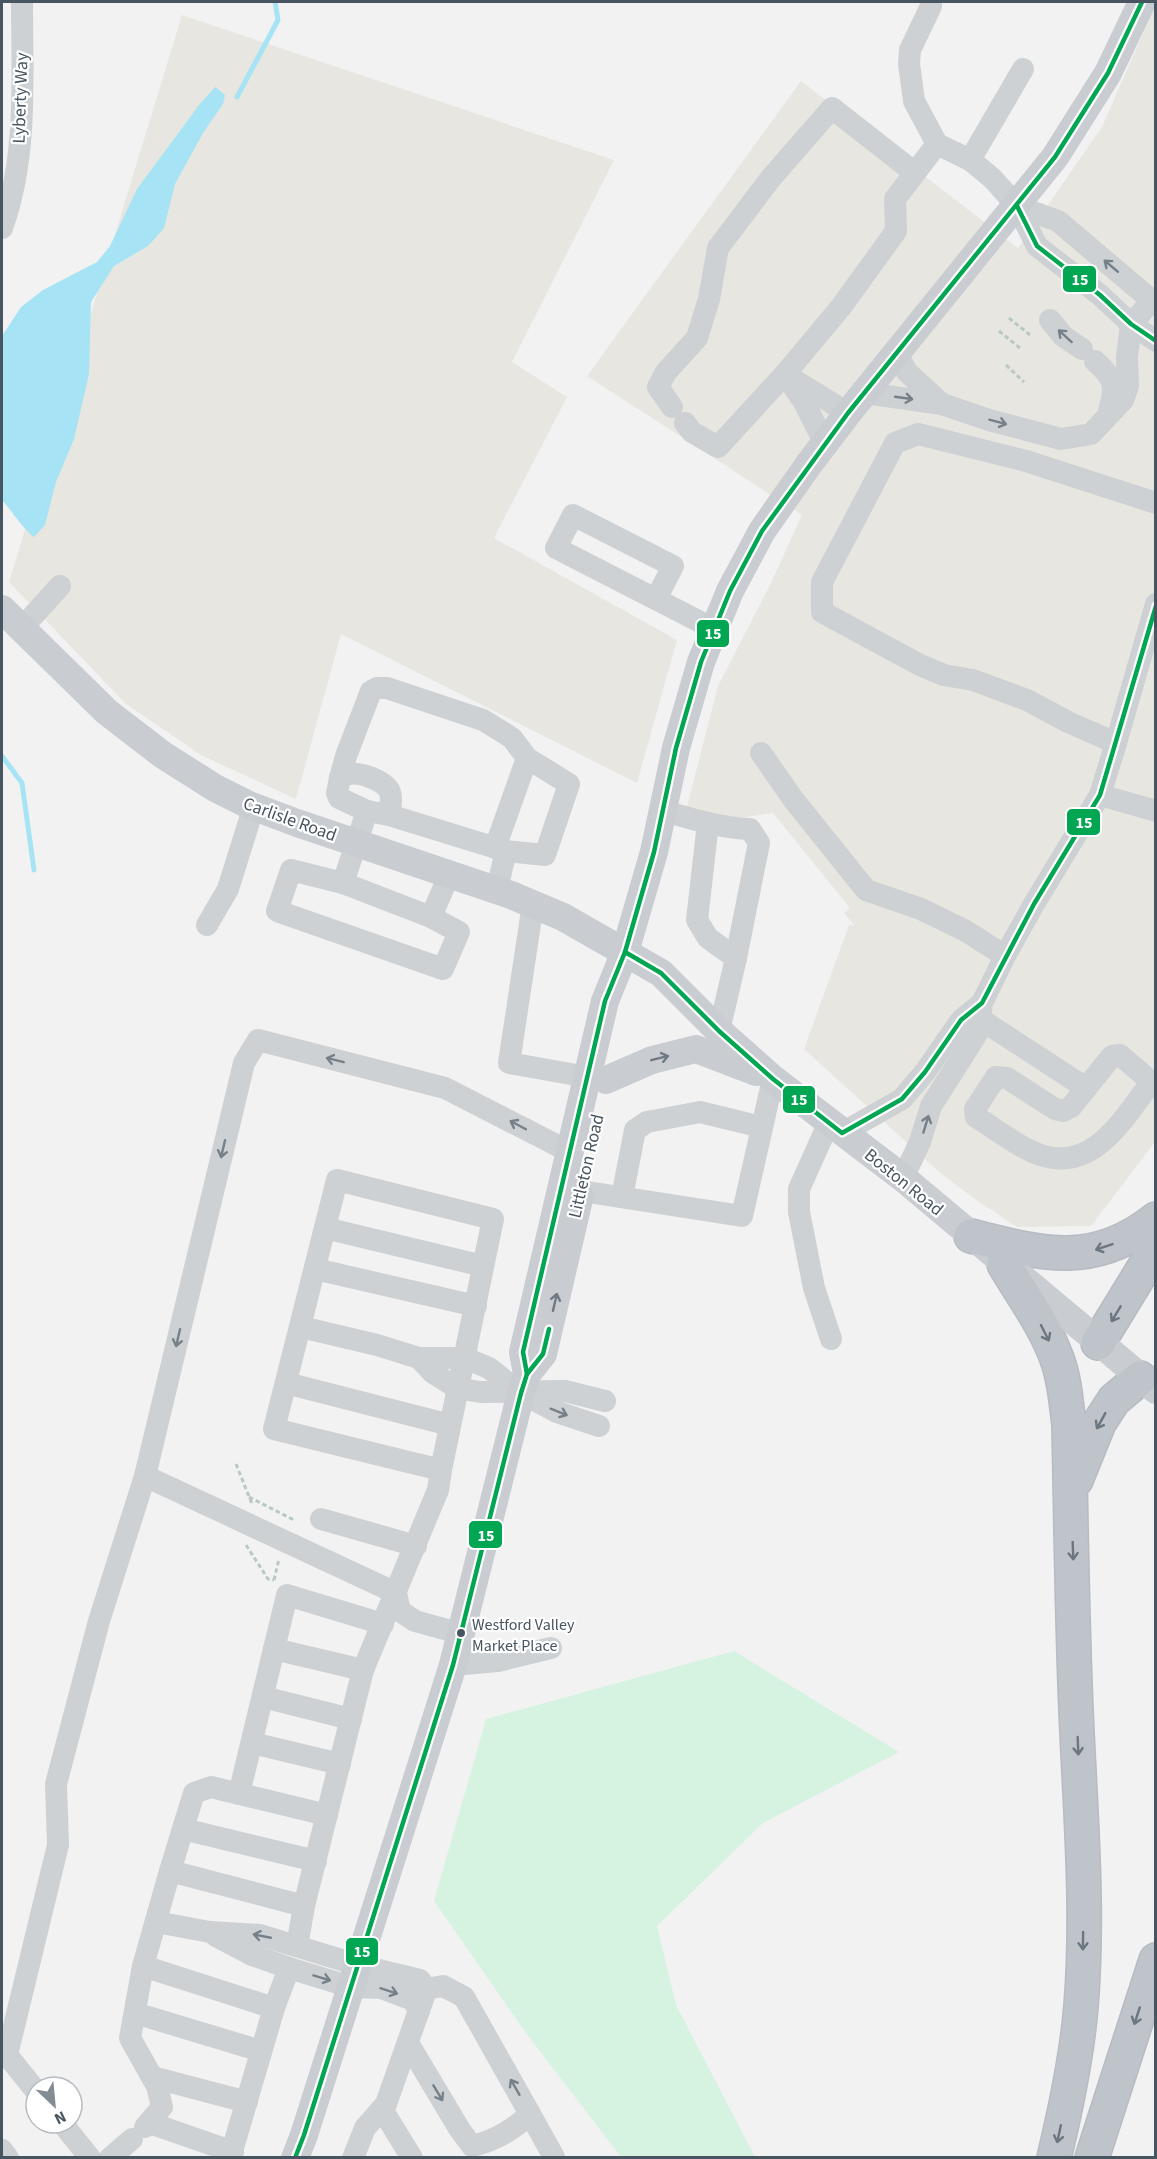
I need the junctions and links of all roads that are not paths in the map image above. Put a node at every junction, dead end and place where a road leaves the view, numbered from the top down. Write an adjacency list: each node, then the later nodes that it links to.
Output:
1 (22, 2): 9 (street, Lyberty Way)
2 (1142, 2): 8 (main road, Littleton Road)
3 (931, 6): 5 (street)
4 (1023, 69): 6 (street)
5 (937, 144): 6 (street); 7 (street)
6 (970, 160): 8 (street)
7 (915, 172): 15 (street); 15 (street)
8 (1017, 206): 10 (street, one-way to 8); 12 (street); 14 (main road, Littleton Road)
9 (2, 228)
10 (1154, 303): 12 (street)
11 (1050, 320): 18 (street, one-way to 11)
12 (1131, 324): 13 (street); 18 (street)
13 (1155, 341)
14 (896, 352): 16 (main road, Littleton Road); 17 (street)
15 (785, 374): 16 (street); 19 (street)
16 (857, 403): 17 (street, one-way to 17); 19 (main road, Littleton Road)
17 (942, 404): 18 (street, one-way to 18)
18 (1105, 420)
19 (825, 444): 25 (main road, Littleton Road)
20 (1155, 503): 27 (street)
21 (60, 586): 26 (street)
22 (656, 599): 22 (street); 25 (street)
23 (1155, 604): 27 (street)
24 (2, 609): 26 (main road, Carlisle Road)
25 (714, 628): 33 (main road, Littleton Road)
26 (21, 629): 32 (main road, Carlisle Road)
27 (1116, 743): 31 (street)
28 (761, 753): 46 (street)
29 (527, 758): 30 (street); 38 (street); 38 (street)
30 (340, 778): 35 (street); 35 (street)
31 (1100, 795): 34 (street); 46 (street)
32 (254, 806): 37 (main road, Carlisle Road); 44 (street)
33 (664, 811): 36 (street); 45 (main road, Littleton Road)
34 (1155, 811)
35 (378, 813): 37 (street); 38 (street)
36 (708, 823): 47 (street); 47 (street)
37 (356, 843): 39 (main road, Carlisle Road); 40 (street)
38 (500, 849): 41 (street)
39 (450, 873): 41 (main road, Carlisle Road); 43 (street)
40 (344, 883): 43 (street); 43 (street)
41 (497, 890): 42 (main road, Carlisle Road)
42 (533, 904): 45 (main road, Carlisle Road); 50 (street)
43 (431, 917)
44 (207, 925)
45 (625, 952): 49 (main road, Boston Road); 50 (main road, Littleton Road)
46 (1005, 956): 48 (street)
47 (736, 958): 49 (street)
48 (981, 1011): 52 (street); 54 (street); 56 (street, one-way to 48)
49 (719, 1030): 51 (main road, Boston Road)
50 (597, 1079): 51 (main road, one-way to 51); 55 (main road, Littleton Road); 57 (main road, Littleton Road)
51 (773, 1079): 53 (street); 54 (main road, Boston Road)
52 (1086, 1088): 52 (street)
53 (762, 1127): 58 (street); 58 (street)
54 (836, 1127): 56 (main road, Boston Road); 68 (street)
55 (570, 1152): 73 (main road, Littleton Road); 80 (street, one-way to 80)
56 (903, 1178): 61 (main road, Boston Road)
57 (581, 1191): 58 (street); 73 (main road, Littleton Road, one-way to 57)
58 (622, 1197)
59 (1155, 1219): 61 (highway, one-way to 61)
60 (325, 1228): 64 (street); 64 (street); 65 (street)
61 (972, 1236): 63 (main road, Boston Road)
62 (1155, 1248): 69 (highway, one-way to 69)
63 (1004, 1264): 69 (main road, Boston Road); 81 (highway, one-way to 81)
64 (483, 1266): 66 (street)
65 (315, 1269): 66 (street); 67 (street)
66 (476, 1306): 71 (street)
67 (301, 1327): 70 (street); 72 (street)
68 (831, 1339)
69 (1098, 1343): 74 (main road, Boston Road)
70 (419, 1358): 71 (street); 75 (street)
71 (465, 1358): 73 (street); 75 (street)
72 (286, 1383): 77 (street); 79 (street)
73 (524, 1384): 75 (street); 76 (street); 78 (street, one-way to 78); 86 (main road, Littleton Road)
74 (1148, 1384): 81 (highway, one-way to 81)
75 (457, 1388): 77 (street)
76 (604, 1401)
77 (450, 1425): 79 (street)
78 (599, 1426)
79 (441, 1470): 83 (street)
80 (145, 1476): 84 (street); 114 (street)
81 (1071, 1493): 131 (highway, one-way to 131)
82 (321, 1519): 83 (street)
83 (416, 1546): 84 (street)
84 (396, 1593): 85 (street); 86 (street)
85 (383, 1624): 88 (street); 90 (street)
86 (462, 1634): 89 (main road, Littleton Road)
87 (551, 1648): 89 (street)
88 (274, 1649): 90 (street); 91 (street)
89 (453, 1665): 107 (main road, Littleton Road)
90 (363, 1670): 92 (street)
91 (263, 1697): 92 (street); 93 (street)
92 (351, 1719): 94 (street)
93 (252, 1743): 94 (street); 95 (street)
94 (340, 1764): 96 (street)
95 (239, 1794): 96 (street); 97 (street)
96 (327, 1815): 98 (street)
97 (183, 1829): 98 (street); 99 (street)
98 (316, 1861): 100 (street)
99 (170, 1871): 100 (street); 101 (street)
100 (304, 1906): 103 (street)
101 (156, 1922): 102 (street); 105 (street)
102 (210, 1932): 103 (street, one-way to 102); 106 (street)
103 (297, 1946): 107 (street)
104 (1155, 1960): 132 (highway, one-way to 132)
105 (144, 1966): 109 (street); 111 (street)
106 (289, 1968): 107 (street, one-way to 107); 109 (street)
107 (355, 1976): 108 (street); 110 (street, one-way to 110); 127 (main road, Littleton Road)
108 (426, 1989): 110 (street); 118 (street, one-way to 108)
109 (274, 2008): 113 (street)
110 (419, 2011): 112 (street)
111 (135, 2013): 113 (street); 115 (street)
112 (408, 2043): 117 (street); 122 (street, one-way to 122)
113 (261, 2051): 116 (street)
114 (24, 2076)
115 (152, 2077): 116 (street); 119 (street)
116 (247, 2102): 123 (street)
117 (382, 2109): 128 (street); 129 (street)
118 (530, 2114): 122 (street); 130 (street)
119 (142, 2129): 123 (street); 126 (street)
120 (72, 2135): 125 (street)
121 (2, 2150): 124 (street)
122 (489, 2150)
123 (231, 2155)
124 (8, 2157)
125 (90, 2157)
126 (110, 2157)
127 (295, 2157)
128 (353, 2157)
129 (412, 2157)
130 (553, 2157)
131 (1054, 2157)
132 (1092, 2157)

